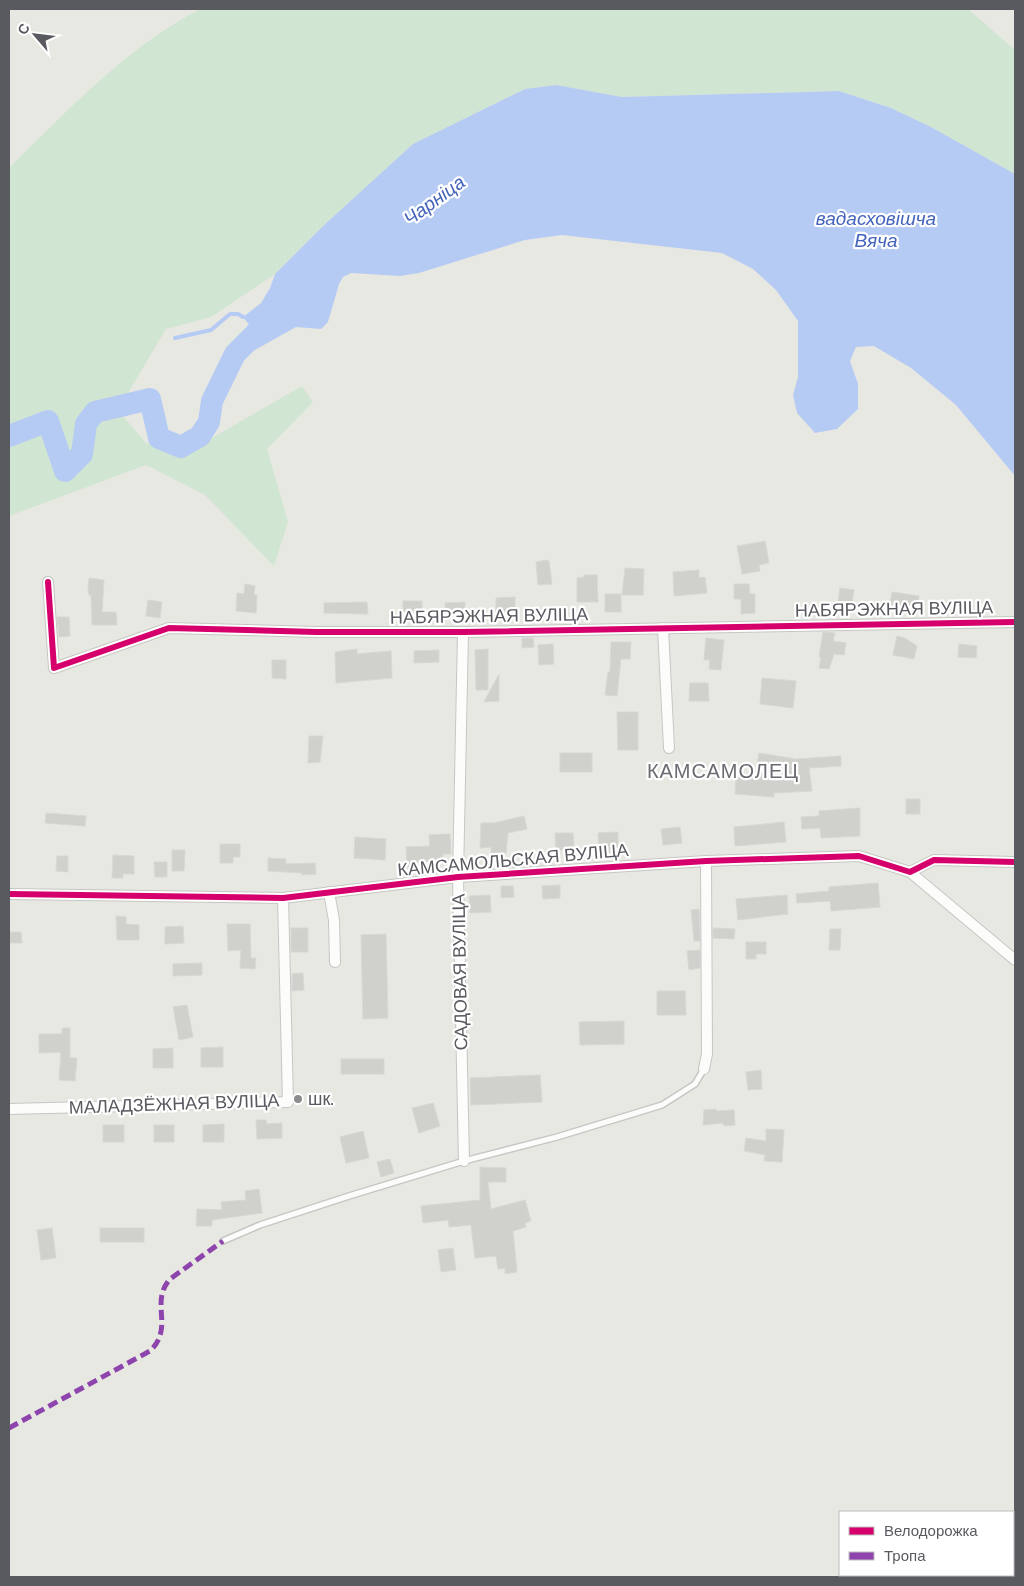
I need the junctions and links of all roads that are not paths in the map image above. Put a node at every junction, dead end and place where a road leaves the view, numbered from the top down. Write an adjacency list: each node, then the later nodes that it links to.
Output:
1 (48, 582): 4 (street, НАБЯРЭЖНАЯ ВУЛІЦА)
2 (1015, 622): 3 (street, НАБЯРЭЖНАЯ ВУЛІЦА)
3 (664, 628): 4 (street, НАБЯРЭЖНАЯ ВУЛІЦА); 5 (street)
4 (463, 632): 9 (street, САДОВАЯ ВУЛІЦА)
5 (669, 748)
6 (706, 861): 8 (street, КАМСАМОЛЬСКАЯ ВУЛІЦА); 9 (street, КАМСАМОЛЬСКАЯ ВУЛІЦА); 15 (street)
7 (1015, 862): 8 (street)
8 (910, 872): 13 (street)
9 (458, 877): 10 (street, КАМСАМОЛЬСКАЯ ВУЛІЦА); 17 (street, САДОВАЯ ВУЛІЦА)
10 (329, 892): 12 (street, КАМСАМОЛЬСКАЯ ВУЛІЦА); 14 (street)
11 (9, 894): 12 (street, КАМСАМОЛЬСКАЯ ВУЛІЦА)
12 (283, 898): 16 (street, МАЛАДЗЁЖНАЯ ВУЛІЦА)
13 (1015, 960)
14 (334, 962)
15 (704, 1069): 17 (lane)
16 (9, 1109)
17 (464, 1161): 18 (lane)
18 (223, 1241)

